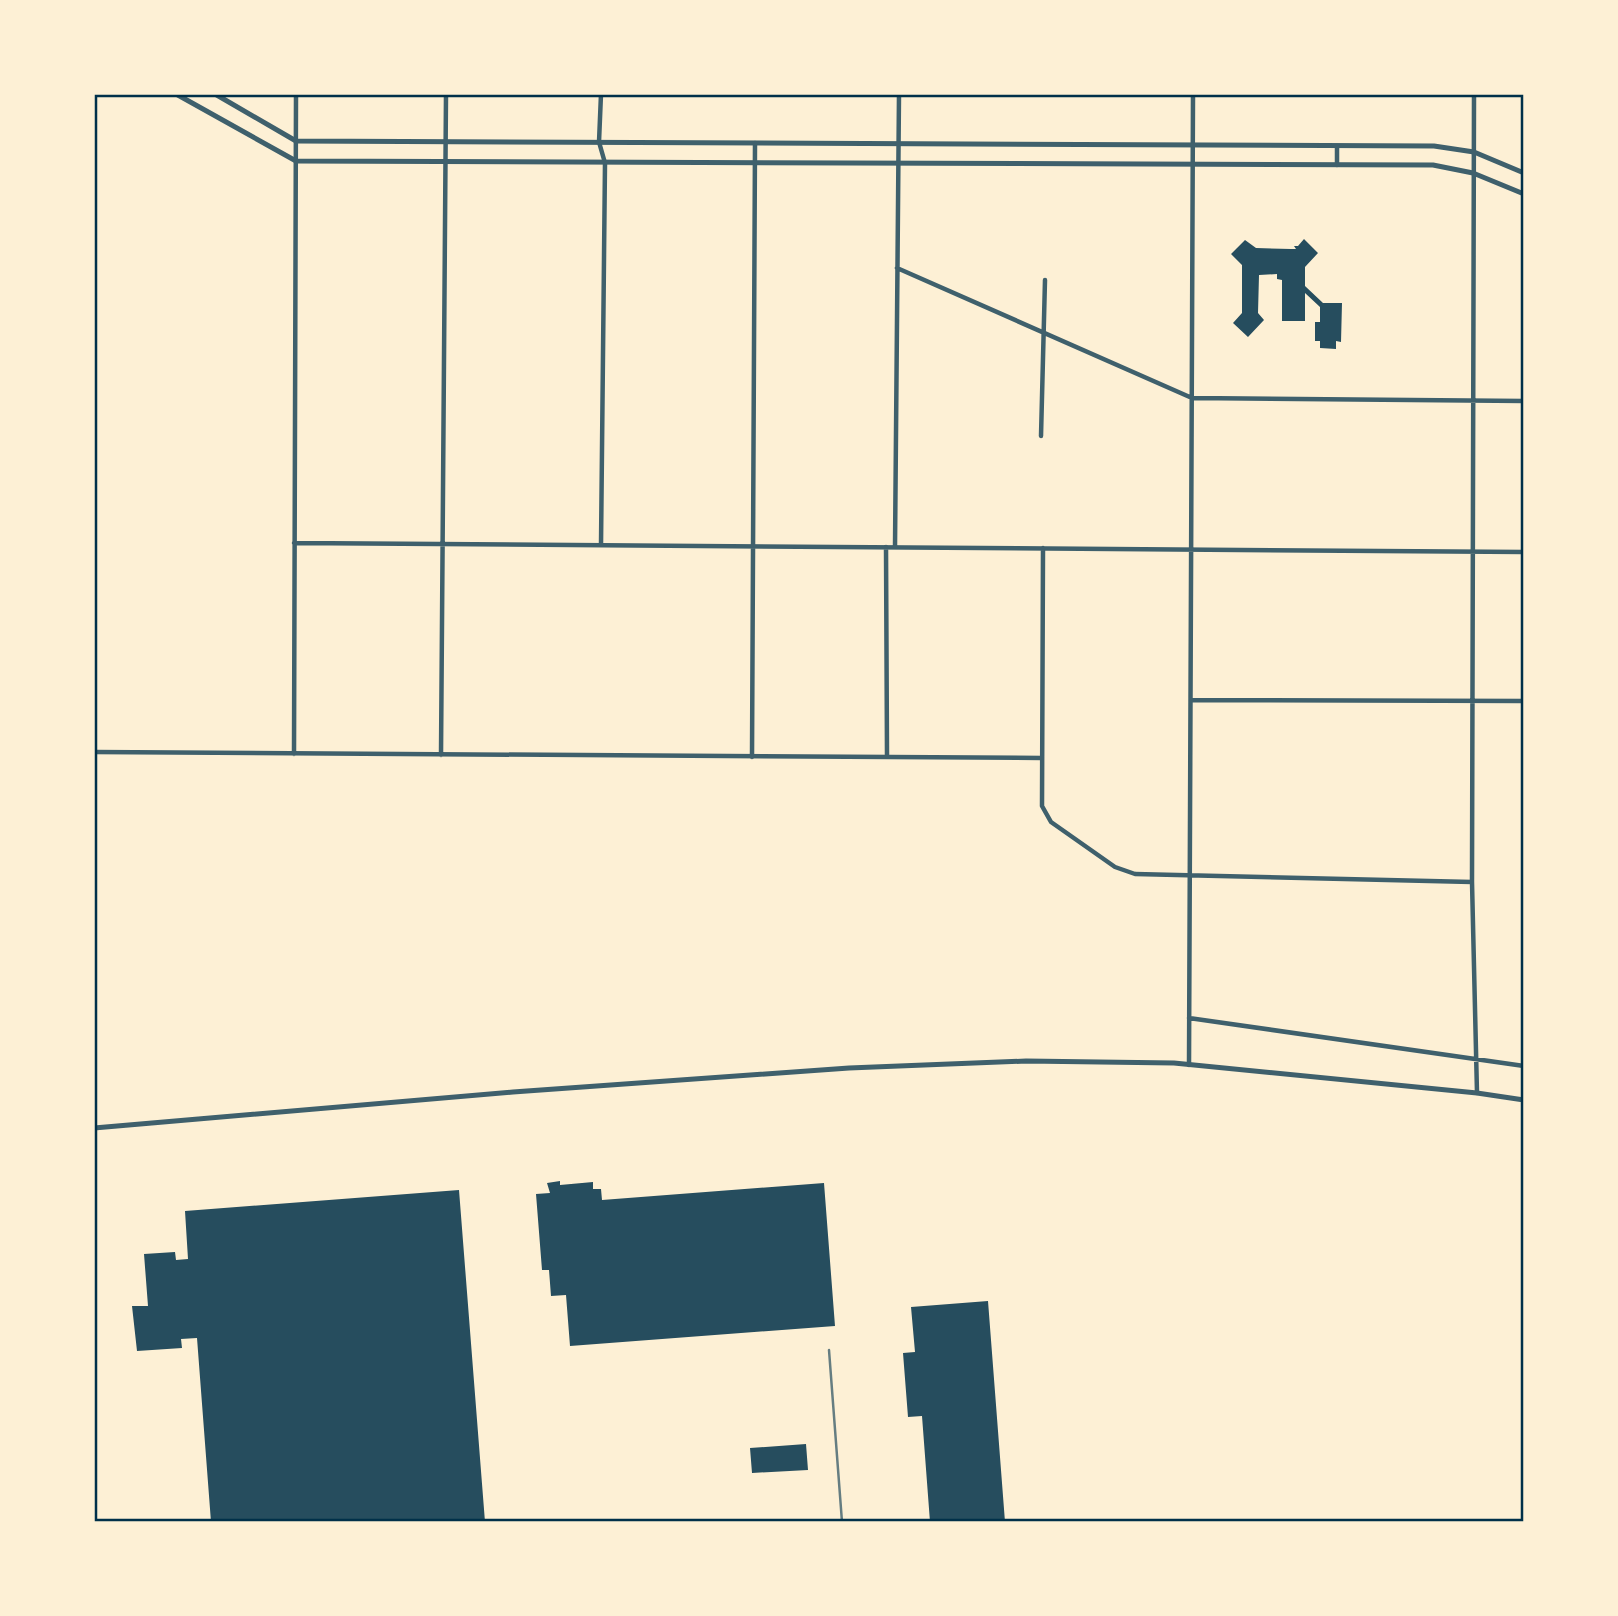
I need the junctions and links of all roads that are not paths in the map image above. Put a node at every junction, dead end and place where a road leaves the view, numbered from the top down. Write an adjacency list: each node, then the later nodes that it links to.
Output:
1 (176, 94): 17 (street)
2 (215, 94): 9 (street)
3 (296, 94): 9 (street)
4 (446, 94): 10 (street)
5 (601, 94): 11 (street)
6 (899, 94): 13 (street)
7 (1193, 94): 14 (street)
8 (1474, 94): 16 (street)
9 (296, 141): 10 (street); 17 (street)
10 (446, 142): 11 (street); 18 (street)
11 (599, 142): 12 (street); 19 (street)
12 (755, 143): 13 (street); 20 (street)
13 (898, 144): 14 (street); 21 (street)
14 (1193, 145): 15 (street); 22 (street)
15 (1337, 146): 16 (street); 23 (street)
16 (1474, 152): 24 (street); 25 (street)
17 (296, 161): 18 (street); 34 (street)
18 (446, 162): 19 (street); 35 (street)
19 (605, 163): 20 (street); 36 (street)
20 (755, 163): 21 (street); 37 (street)
21 (898, 164): 22 (street); 27 (street)
22 (1193, 165): 23 (street); 30 (street)
23 (1337, 165): 24 (street)
24 (1473, 173): 26 (street); 31 (street)
25 (1524, 173)
26 (1524, 194)
27 (898, 268): 29 (street); 39 (street)
28 (1045, 280): 29 (street)
29 (1043, 332): 30 (street); 33 (street)
30 (1192, 397): 31 (street); 41 (street)
31 (1473, 401): 32 (street); 42 (street)
32 (1524, 401)
33 (1041, 436)
34 (295, 543): 35 (street); 48 (street)
35 (443, 544): 36 (street); 49 (street)
36 (601, 545): 37 (street)
37 (754, 547): 38 (street); 50 (street)
38 (886, 547): 39 (street); 51 (street)
39 (895, 547): 40 (street)
40 (1043, 548): 41 (street); 52 (street)
41 (1191, 549): 42 (street); 44 (street)
42 (1473, 551): 43 (street); 45 (street)
43 (1524, 552)
44 (1191, 700): 45 (street); 53 (street)
45 (1472, 701): 46 (street); 54 (street)
46 (1524, 701)
47 (94, 752): 48 (street)
48 (294, 754): 49 (street)
49 (441, 755): 50 (street)
50 (752, 757): 51 (street)
51 (887, 757): 52 (street)
52 (1042, 758): 53 (street)
53 (1191, 875): 54 (street); 55 (street)
54 (1472, 882): 56 (street)
55 (1189, 1018): 56 (street); 57 (street)
56 (1476, 1058): 58 (street); 59 (street)
57 (1189, 1065): 59 (street); 61 (street)
58 (1524, 1066)
59 (1477, 1093): 60 (street)
60 (1524, 1100)
61 (94, 1128)

